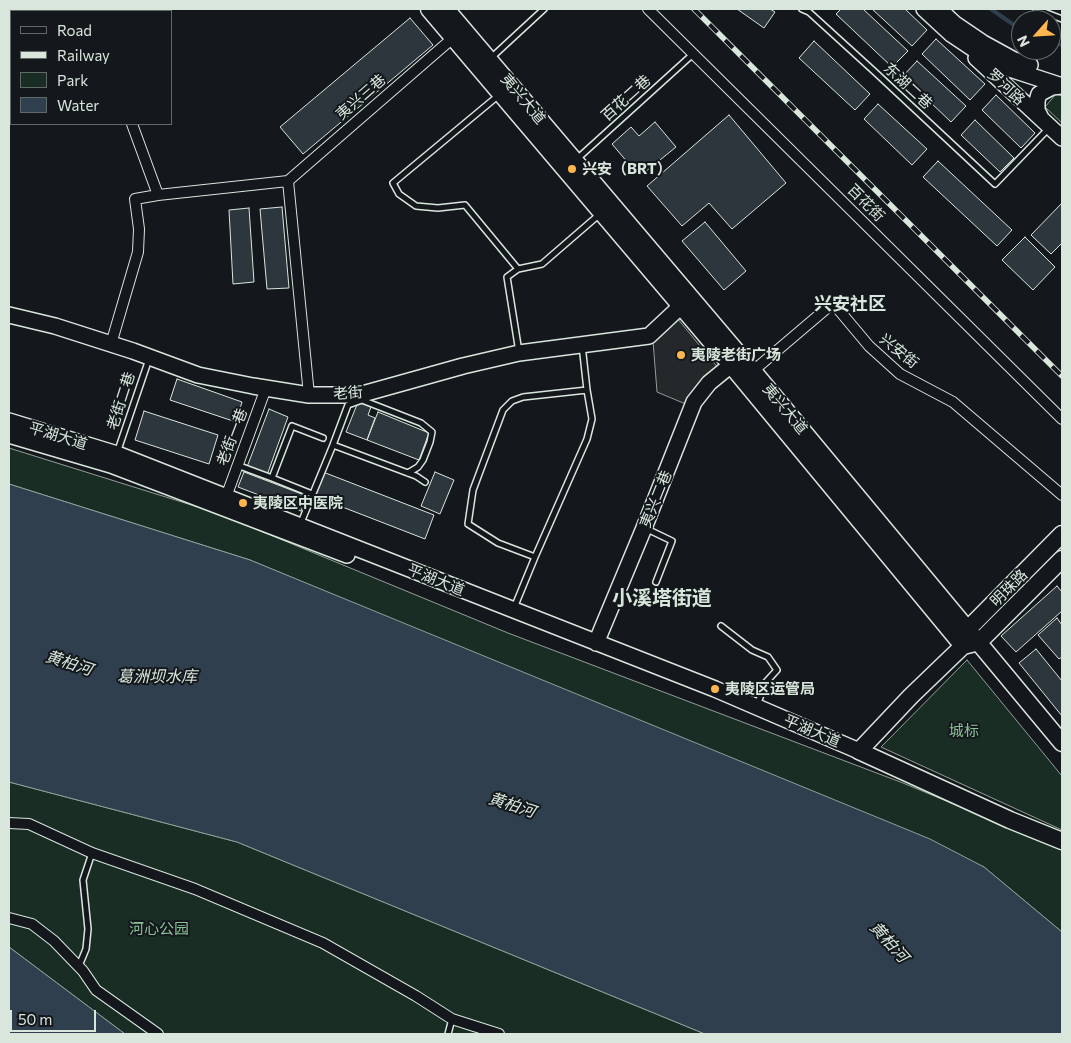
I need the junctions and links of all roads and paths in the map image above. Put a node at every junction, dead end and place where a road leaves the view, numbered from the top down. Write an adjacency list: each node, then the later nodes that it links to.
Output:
1 (430, 9): 11 (main road, 夷兴大道)
2 (446, 9): 13 (main road, 夷兴大道)
3 (544, 9): 13 (lane)
4 (648, 9): 12 (street, 百花街)
5 (802, 9): 16 (lane, 东湖二巷)
6 (924, 9): 10 (main road, 罗河路)
7 (939, 9): 14 (main road, 罗河路)
8 (1036, 9): 9 (lane)
9 (1062, 19)
10 (951, 34): 14 (main road, 罗河路); 16 (main road, 罗河路)
11 (454, 37): 15 (main road, 夷兴大道); 20 (street, 夷兴三巷)
12 (694, 54): 19 (lane, 百花二巷); 35 (street, 百花街)
13 (490, 59): 19 (main road, 夷兴大道)
14 (1062, 83): 16 (main road)
15 (502, 92): 22 (main road, 夷兴大道); 23 (lane)
16 (1046, 123): 18 (main road, 罗河路)
17 (132, 125): 21 (street)
18 (1062, 138)
19 (575, 161): 31 (main road, 夷兴大道)
20 (288, 181): 21 (street); 34 (street)
21 (158, 195): 26 (street)
22 (601, 213): 23 (lane); 24 (main road, 夷兴大道)
23 (518, 269): 28 (lane)
24 (681, 306): 27 (main road, 老街); 30 (main road, 夷兴大道)
25 (9, 315): 26 (main road, 老街)
26 (110, 344): 29 (main road, 老街)
27 (582, 346): 28 (main road, 老街); 33 (lane)
28 (519, 354): 34 (main road, 老街)
29 (149, 357): 32 (main road, 老街); 40 (lane, 老街二巷)
30 (731, 365): 49 (main road, 夷兴二巷); 59 (main road, 夷兴大道)
31 (753, 371): 46 (street, 兴安街); 56 (main road, 夷兴大道)
32 (266, 388): 34 (main road, 老街); 41 (street, 老街一巷)
33 (587, 390): 51 (lane); 51 (lane)
34 (309, 395)
35 (1062, 419)
36 (9, 421): 40 (main road, 平湖大道)
37 (9, 435): 62 (main road, 平湖大道)
38 (323, 438): 43 (lane)
39 (333, 445): 42 (lane); 42 (lane); 45 (lane)
40 (117, 454): 47 (main road, 平湖大道)
41 (237, 465): 43 (lane); 47 (street, 老街一巷)
42 (408, 473): 44 (lane)
43 (272, 478): 45 (lane)
44 (426, 482)
45 (312, 494): 48 (lane)
46 (1062, 495)
47 (226, 496): 48 (main road, 平湖大道)
48 (300, 525): 54 (main road, 平湖大道)
49 (644, 528): 53 (lane); 58 (main road, 夷兴二巷)
50 (1062, 534): 56 (main road, 明珠路)
51 (535, 557): 54 (lane)
52 (1062, 559): 57 (main road, 明珠路)
53 (656, 582)
54 (512, 611): 58 (main road, 平湖大道)
55 (721, 626): 60 (lane)
56 (968, 629): 57 (main road, 夷兴大道); 59 (main road, 明珠路)
57 (979, 642): 59 (main road, 明珠路); 61 (main road, 夷兴大道)
58 (596, 644): 60 (main road, 平湖大道)
59 (963, 646): 62 (main road, 明珠路)
60 (756, 708): 62 (main road, 平湖大道)
61 (1062, 743)
62 (859, 751): 64 (main road, 平湖大道)
63 (9, 823): 65 (street)
64 (1062, 841)
65 (92, 853): 67 (lane); 68 (street)
66 (9, 918): 67 (street)
67 (79, 966): 69 (street)
68 (452, 1019): 70 (lane); 71 (street)
69 (158, 1034)
70 (448, 1034)
71 (499, 1034)

